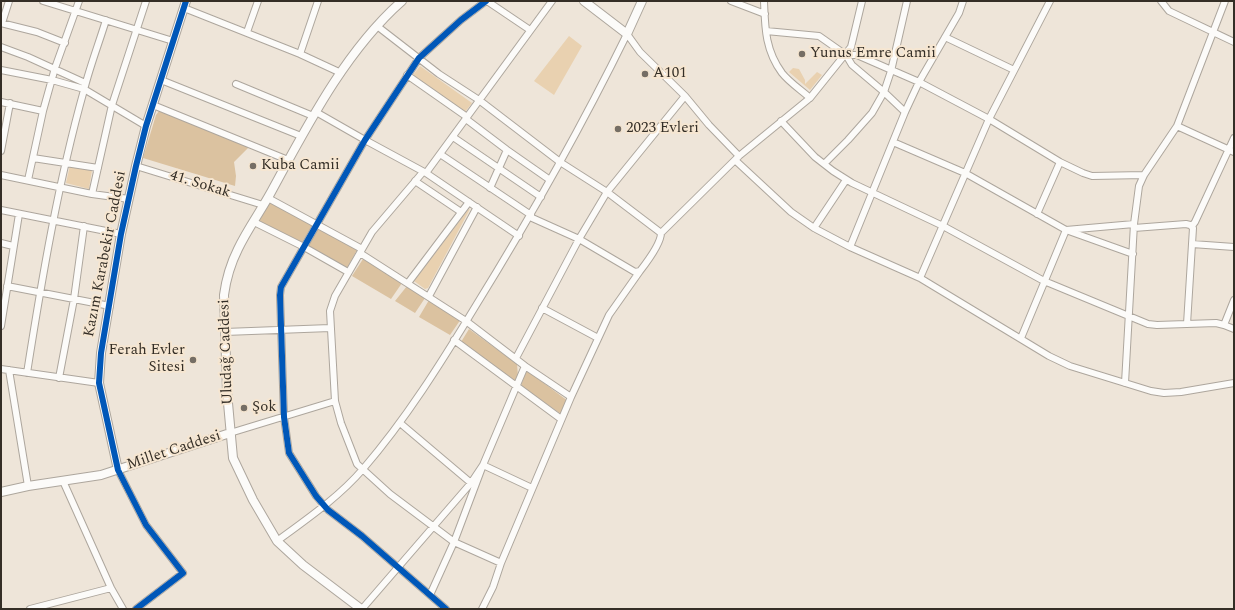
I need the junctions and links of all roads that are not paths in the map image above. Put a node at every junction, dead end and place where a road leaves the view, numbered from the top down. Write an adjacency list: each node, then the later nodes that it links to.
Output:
1 (9, 1): 24 (street)
2 (43, 1): 21 (street)
3 (78, 1): 21 (street)
4 (146, 1): 26 (street)
5 (258, 1): 29 (street)
6 (318, 1): 37 (street)
7 (402, 1): 25 (street, Uludağ Caddesi)
8 (487, 1): 27 (street); 39 (street)
9 (552, 1): 27 (street)
10 (584, 1): 31 (street)
11 (642, 1): 31 (street)
12 (731, 1): 22 (street)
13 (764, 1): 22 (street)
14 (862, 1): 38 (street)
15 (907, 1): 43 (street)
16 (963, 1): 32 (street)
17 (1050, 1): 42 (street)
18 (1161, 1): 30 (street)
19 (1225, 1): 30 (street)
20 (185, 4): 29 (street); 33 (street, Kazım Karabekir Caddesi)
21 (76, 11): 23 (street); 35 (street)
22 (765, 14): 28 (street)
23 (106, 20): 26 (street); 50 (street)
24 (2, 23): 35 (street)
25 (377, 26): 39 (street); 44 (street, Uludağ Caddesi)
26 (137, 30): 33 (street); 57 (street)
27 (530, 30): 54 (street)
28 (766, 31): 38 (street); 53 (street)
29 (247, 32): 37 (street)
30 (1213, 32): 34 (street); 66 (street)
31 (627, 34): 52 (street); 81 (street)
32 (945, 37): 42 (street); 48 (street)
33 (173, 41): 47 (street, Kazım Karabekir Caddesi)
34 (1234, 42)
35 (65, 43): 40 (street)
36 (1, 47): 40 (street)
37 (300, 54): 44 (street)
38 (846, 54): 43 (street); 51 (street); 53 (street)
39 (419, 58): 45 (street); 54 (street)
40 (55, 68): 46 (street); 50 (street)
41 (1, 70): 46 (street)
42 (1014, 70): 63 (street)
43 (891, 71): 48 (street); 51 (street)
44 (341, 74): 61 (street, Uludağ Caddesi)
45 (407, 75): 62 (street); 70 (street)
46 (52, 80): 50 (street); 59 (street)
47 (161, 80): 58 (street, Kazım Karabekir Caddesi); 67 (street)
48 (919, 82): 60 (street); 63 (street)
49 (236, 84): 61 (street)
50 (85, 86): 57 (street); 80 (street)
51 (884, 92): 60 (street); 83 (street)
52 (685, 96): 78 (street); 97 (street)
53 (810, 98): 64 (street)
54 (479, 100): 62 (street); 81 (street)
55 (1, 102): 56 (street)
56 (10, 103): 59 (street); 72 (street)
57 (112, 105): 65 (street); 85 (street)
58 (153, 105): 65 (street, Kazım Karabekir Caddesi); 79 (street)
59 (43, 111): 77 (street)
60 (905, 112): 71 (street)
61 (315, 114): 67 (street, Uludağ Caddesi); 70 (street)
62 (466, 118): 68 (street); 73 (street)
63 (988, 119): 82 (street); 88 (street)
64 (781, 121): 78 (street); 83 (street)
65 (146, 126): 84 (street, Kazım Karabekir Caddesi)
66 (1177, 126): 75 (street); 90 (street)
67 (301, 136): 79 (street, Uludağ Caddesi)
68 (453, 137): 76 (street); 86 (street)
69 (1234, 138): 75 (street)
70 (365, 140): 87 (street); 112 (street)
71 (894, 142): 88 (street); 98 (street)
72 (2, 143): 74 (street)
73 (507, 150): 86 (street); 92 (street)
74 (1, 151)
75 (1232, 151): 116 (street)
76 (440, 154): 87 (street); 96 (street)
77 (33, 158): 80 (street); 91 (street)
78 (737, 158): 117 (street); 119 (street)
79 (288, 160): 102 (street, Uludağ Caddesi)
80 (66, 162): 85 (street); 95 (street)
81 (560, 162): 92 (street); 97 (street)
82 (1060, 162): 90 (street); 108 (street)
83 (824, 164): 93 (street)
84 (136, 166): 101 (street, Kazım Karabekir Caddesi); 102 (street, 41. Sokak)
85 (98, 168): 99 (street)
86 (498, 169): 96 (street); 100 (street)
87 (425, 172): 94 (street); 103 (street)
88 (965, 173): 108 (street); 114 (street)
89 (1, 175): 91 (street)
90 (1144, 175): 115 (street)
91 (28, 180): 95 (street)
92 (550, 180): 100 (street)
93 (846, 180): 98 (street); 117 (street)
94 (415, 181): 106 (street); 129 (street)
95 (60, 187): 99 (street); 110 (street)
96 (490, 188): 109 (street)
97 (607, 192): 119 (street); 122 (street)
98 (872, 193): 114 (street); 127 (street)
99 (92, 194): 101 (street)
100 (540, 197): 109 (street)
101 (129, 199): 120 (street, Kazım Karabekir Caddesi)
102 (266, 201): 111 (street, Uludağ Caddesi); 112 (street, 41. Sokak)
103 (469, 202): 104 (street); 106 (street)
104 (477, 207): 121 (street); 138 (street)
105 (1, 210): 107 (street)
106 (461, 212): 136 (street)
107 (19, 214): 110 (street); 125 (street)
108 (1037, 214): 118 (street)
109 (530, 216): 121 (street); 122 (street)
110 (53, 220): 113 (street); 137 (street)
111 (254, 222): 126 (street); 151 (street, Uludağ Caddesi)
112 (317, 223): 126 (street); 129 (street, 41. Sokak)
113 (84, 226): 120 (street); 139 (street)
114 (943, 226): 133 (street); 135 (street)
115 (1134, 226): 116 (street); 118 (street); 130 (street)
116 (1192, 226): 124 (street)
117 (814, 228): 127 (street)
118 (1066, 230): 130 (street); 135 (street)
119 (661, 233): 131 (street)
120 (121, 234): 141 (street, Kazım Karabekir Caddesi)
121 (518, 236): 144 (street)
122 (579, 239): 131 (street); 142 (street)
123 (1, 243): 125 (street)
124 (1192, 244): 128 (street); 145 (street)
125 (13, 246): 134 (street)
126 (304, 247): 132 (street); 150 (street)
127 (850, 247): 133 (street)
128 (1234, 247)
129 (361, 251): 132 (street); 136 (street, 41. Sokak)
130 (1133, 254): 143 (street)
131 (640, 271): 152 (street)
132 (348, 272): 148 (street)
133 (920, 278): 153 (street)
134 (5, 281): 137 (street); 147 (street)
135 (1044, 281): 143 (street); 153 (street)
136 (408, 283): 138 (street, 41. Sokak)
137 (40, 292): 139 (street); 159 (street)
138 (429, 296): 144 (street, 41. Sokak)
139 (74, 299): 141 (street); 160 (street)
140 (1234, 300): 146 (street)
141 (110, 306): 161 (street, Kazım Karabekir Caddesi)
142 (542, 308): 152 (street); 155 (street)
143 (1129, 316): 145 (street); 162 (street)
144 (466, 321): 154 (street); 155 (street, 41. Sokak)
145 (1187, 324): 146 (street)
146 (1224, 325): 149 (street)
147 (1, 326)
148 (330, 328): 150 (street); 166 (street)
149 (1234, 329)
150 (280, 330): 151 (street); 167 (street)
151 (224, 332): 170 (street, Uludağ Caddesi)
152 (598, 338): 165 (street)
153 (1021, 338): 162 (street)
154 (454, 340): 164 (street); 169 (street)
155 (516, 358): 156 (street, 41. Sokak)
156 (525, 366): 164 (street); 165 (street, 41. Sokak)
157 (1, 369): 158 (street)
158 (9, 370): 159 (street); 176 (street)
159 (27, 373): 160 (street)
160 (59, 378): 161 (street)
161 (98, 383): 173 (street, Kazım Karabekir Caddesi)
162 (1125, 383): 163 (street)
163 (1234, 384)
164 (516, 386): 168 (street); 171 (street)
165 (571, 397): 168 (street)
166 (335, 401): 167 (street); 172 (street)
167 (284, 417): 170 (street); 179 (street)
168 (561, 419): 177 (street)
169 (400, 423): 172 (street); 175 (street)
170 (230, 433): 173 (street, Millet Caddesi); 181 (street, Uludağ Caddesi)
171 (483, 465): 175 (street); 177 (street); 182 (street)
172 (363, 469): 179 (street); 180 (street)
173 (118, 470): 174 (street, Millet Caddesi); 189 (street)
174 (63, 481): 176 (street, Millet Caddesi); 185 (street)
175 (471, 482): 180 (street)
176 (28, 486): 178 (street, Millet Caddesi)
177 (532, 488): 183 (street)
178 (1, 492)
179 (324, 505): 181 (street); 184 (street)
180 (433, 527): 182 (street); 184 (street)
181 (278, 541): 190 (street, Uludağ Caddesi)
182 (454, 542): 183 (street); 186 (street)
183 (501, 563): 192 (street)
184 (398, 567): 186 (street); 190 (street)
185 (111, 588): 187 (street); 188 (street)
186 (430, 595): 191 (street)
187 (30, 609)
188 (123, 609)
189 (136, 609)
190 (362, 609)
191 (446, 609)
192 (482, 609)

